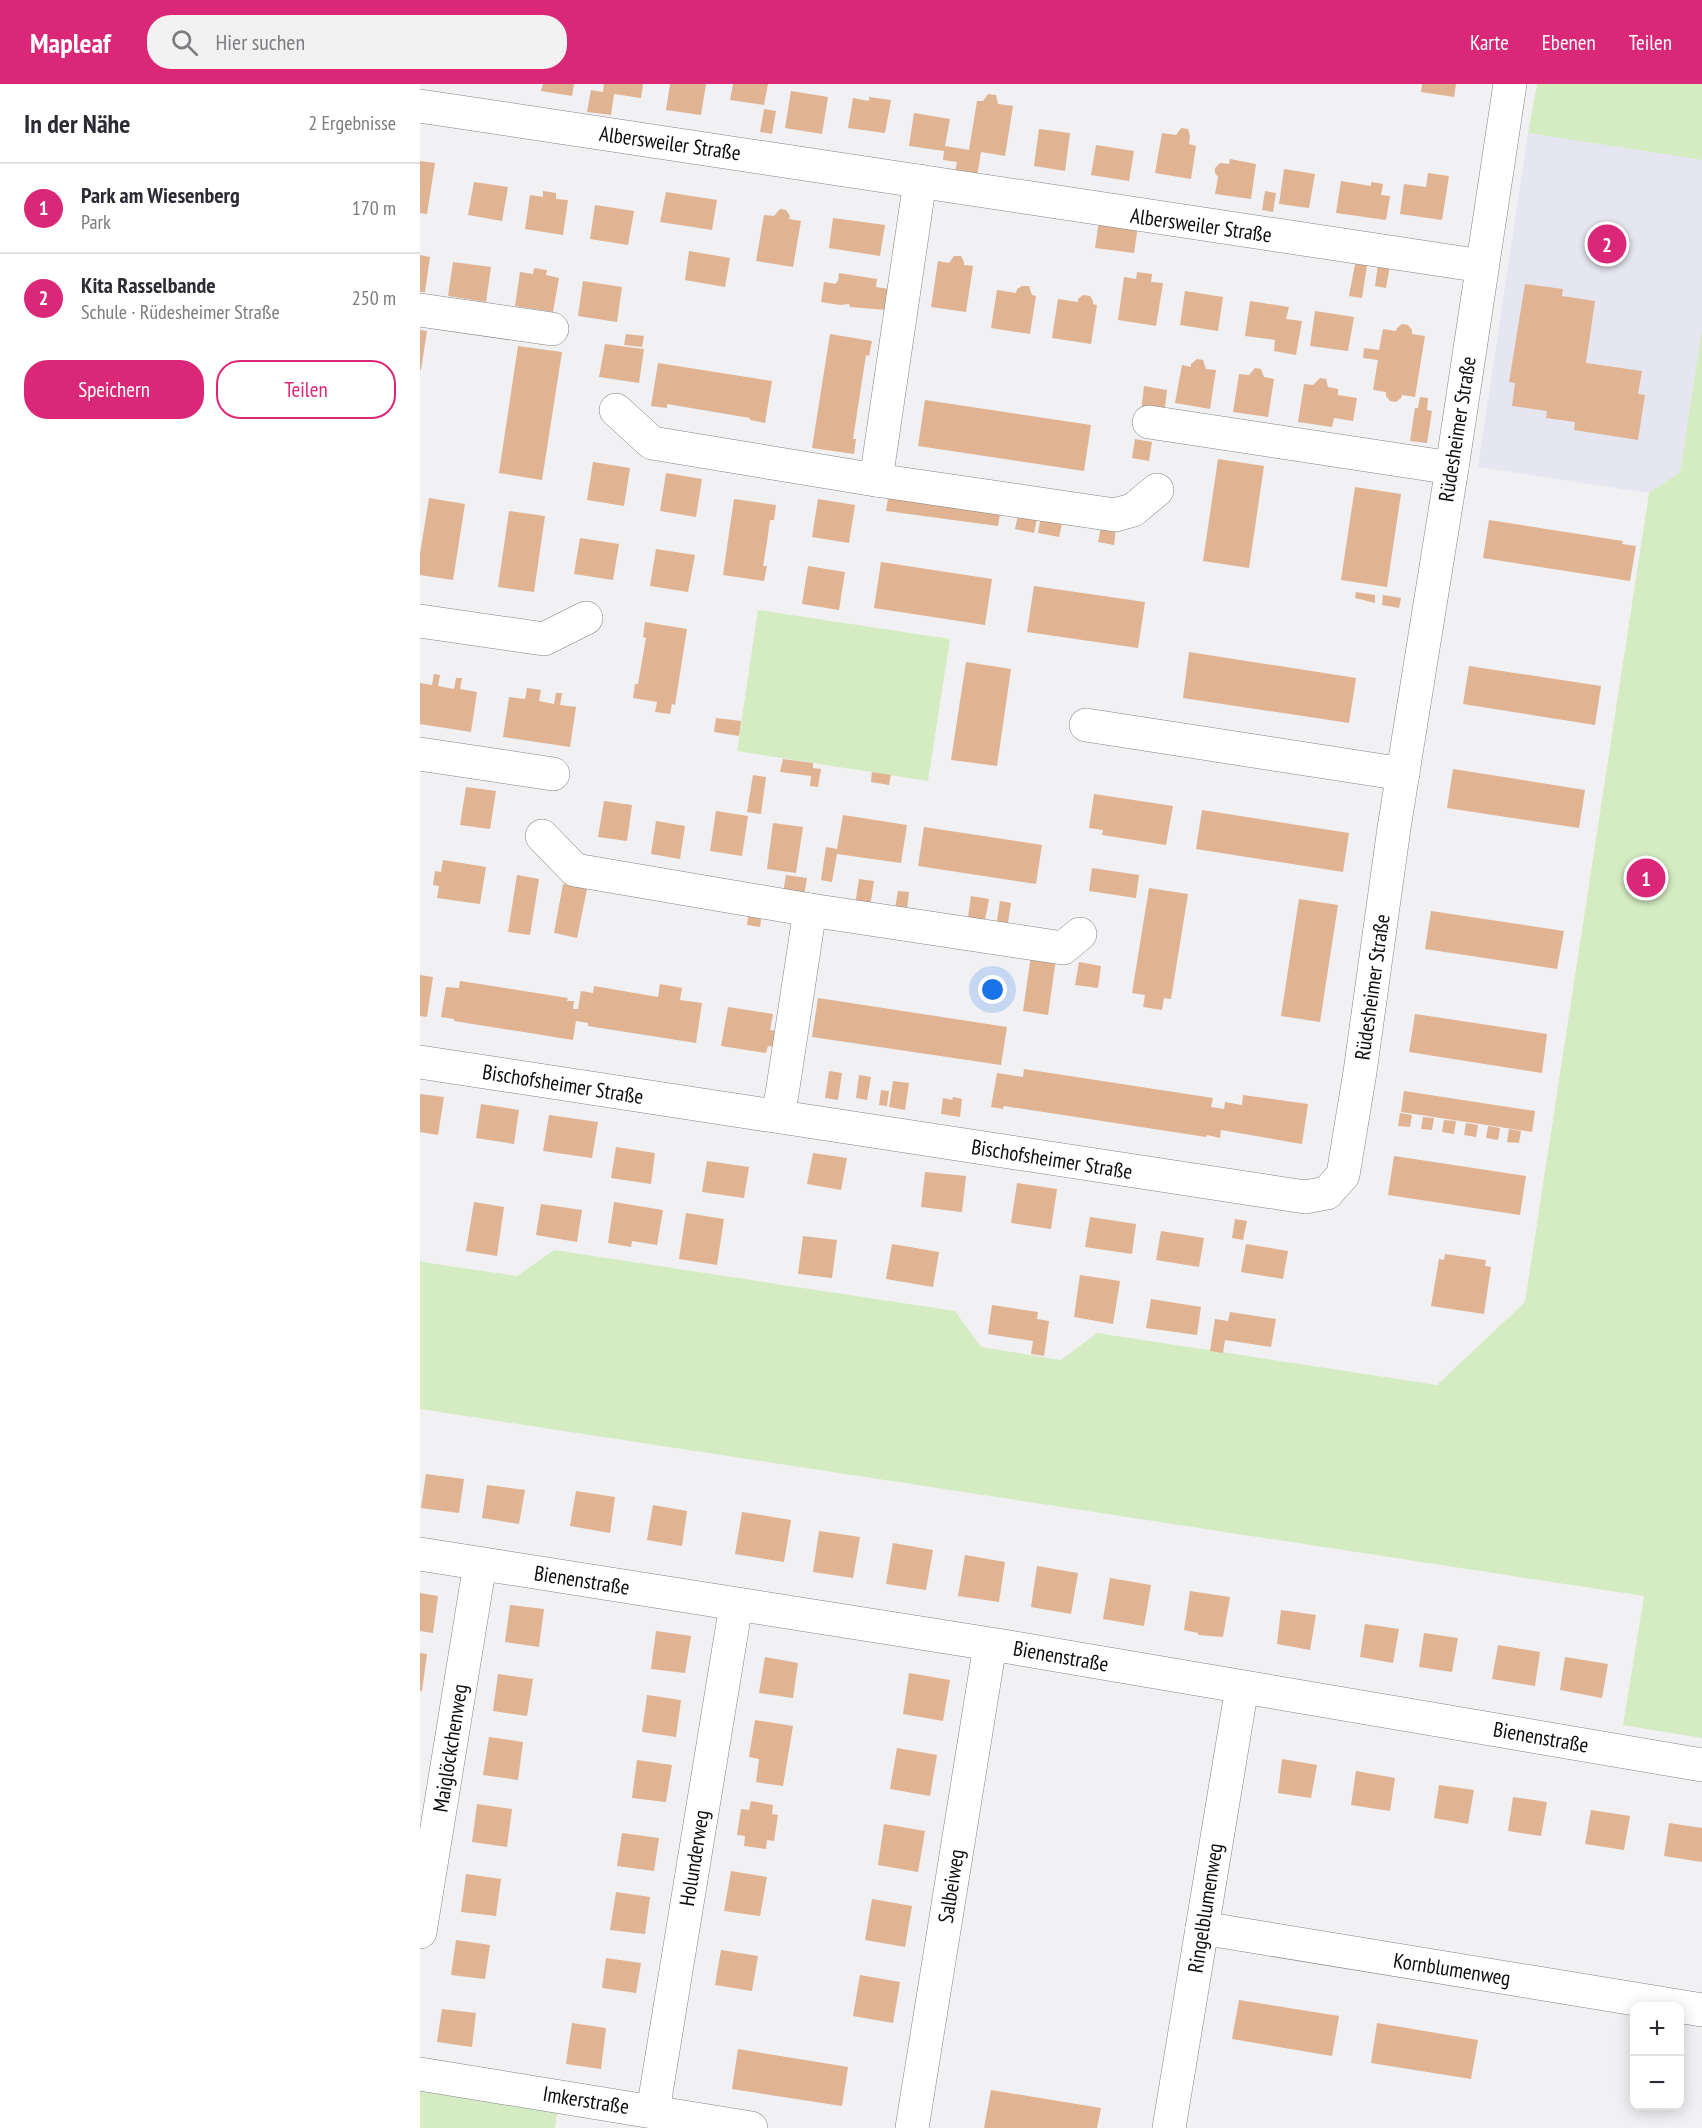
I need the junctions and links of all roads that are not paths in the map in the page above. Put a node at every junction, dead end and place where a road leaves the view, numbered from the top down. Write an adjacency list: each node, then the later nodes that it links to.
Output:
1 (1510, 84): 4 (street, Rüdesheimer Straße)
2 (420, 106): 3 (street, Albersweiler Straße)
3 (920, 181): 4 (street, Albersweiler Straße); 10 (street)
4 (1482, 266): 9 (street, Rüdesheimer Straße)
5 (420, 310): 6 (street)
6 (552, 329)
7 (616, 410): 10 (street)
8 (1149, 422): 9 (street)
9 (1452, 468): 17 (street, Rüdesheimer Straße)
10 (876, 480): 11 (street)
11 (1157, 490)
12 (586, 618): 13 (street)
13 (420, 621)
14 (1086, 725): 17 (street)
15 (420, 754): 16 (street)
16 (553, 774)
17 (1403, 774): 23 (street, Rüdesheimer Straße)
18 (542, 836): 19 (street)
19 (810, 910): 20 (street); 22 (street)
20 (1080, 934)
21 (420, 1062): 22 (street, Bischofsheimer Straße)
22 (777, 1116): 23 (street, Bischofsheimer Straße)
23 (1327, 1193)
24 (420, 1554): 25 (street, Bienenstraße)
25 (480, 1564): 26 (street, Bienenstraße); 31 (street, Maiglöckchenweg)
26 (736, 1605): 27 (street, Bienenstraße); 34 (street, Holunderweg)
27 (990, 1645): 28 (street, Bienenstraße); 36 (street, Salbeiweg)
28 (1242, 1687): 29 (street, Bienenstraße); 30 (street, Ringelblumenweg)
29 (1702, 1765)
30 (1202, 1928): 32 (street, Kornblumenweg); 37 (street, Ringelblumenweg)
31 (420, 1932)
32 (1702, 2010)
33 (420, 2074): 34 (street, Imkerstraße)
34 (653, 2111): 35 (street, Imkerstraße)
35 (751, 2128)
36 (912, 2128)
37 (1169, 2128)

